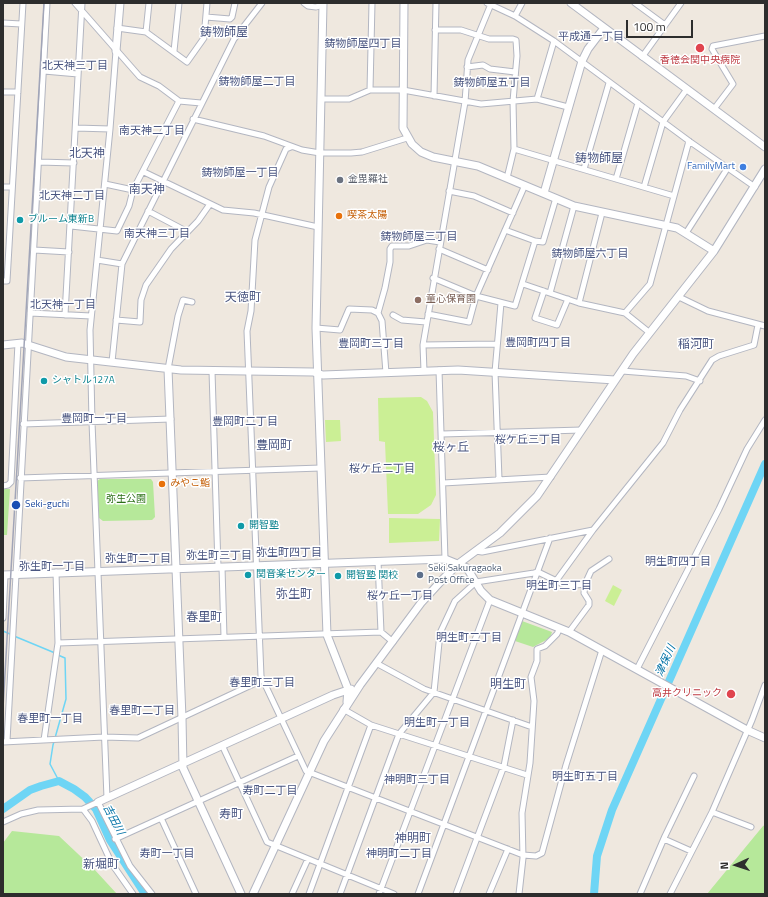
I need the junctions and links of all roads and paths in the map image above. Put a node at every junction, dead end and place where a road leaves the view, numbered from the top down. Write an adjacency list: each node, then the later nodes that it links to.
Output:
1 (22, 3): 25 (street)
2 (47, 3): 39 (street)
3 (75, 3): 21 (street)
4 (82, 3): 21 (street)
5 (120, 3): 27 (street)
6 (149, 3): 30 (street)
7 (179, 3): 35 (street)
8 (207, 3): 23 (street)
9 (235, 3): 23 (street)
10 (262, 3): 54 (street)
11 (304, 3): 19 (street)
12 (372, 3): 44 (street)
13 (404, 3): 45 (street)
14 (436, 3): 29 (street)
15 (522, 3): 22 (street)
16 (571, 3): 28 (street)
17 (635, 3): 26 (street)
18 (681, 3): 26 (street)
19 (324, 4): 49 (street)
20 (489, 4): 22 (street); 31 (street)
21 (82, 12): 34 (street); 41 (street)
22 (515, 16): 33 (street)
23 (206, 17): 35 (street)
24 (3, 23): 25 (street)
25 (21, 24): 47 (street)
26 (665, 25): 36 (street)
27 (117, 28): 30 (street); 34 (street)
28 (604, 28): 36 (street); 37 (street)
29 (436, 30): 31 (street); 48 (street)
30 (146, 32): 35 (street)
31 (478, 36): 38 (street); 40 (street)
32 (765, 36): 57 (street)
33 (554, 41): 37 (street); 50 (street)
34 (116, 51): 51 (street); 61 (street)
35 (174, 51)
36 (642, 57): 43 (street)
37 (582, 61): 42 (street); 56 (street)
38 (467, 67): 40 (street); 53 (street)
39 (44, 71): 41 (street); 70 (street)
40 (516, 72): 52 (street)
41 (78, 74): 60 (street)
42 (609, 82): 55 (street); 72 (street)
43 (687, 89): 57 (street); 59 (street)
44 (370, 90): 45 (street); 49 (street)
45 (403, 90): 48 (street); 62 (street)
46 (3, 92): 47 (street)
47 (18, 92): 82 (street)
48 (434, 96): 53 (street)
49 (321, 99): 67 (street)
50 (538, 99): 52 (street); 56 (street)
51 (179, 101): 54 (street); 75 (street)
52 (513, 101): 53 (street); 66 (street)
53 (465, 102): 69 (street)
54 (201, 103): 58 (street)
55 (638, 104): 59 (street); 77 (street)
56 (568, 108): 68 (street)
57 (714, 109): 65 (street)
58 (194, 119): 64 (street); 78 (street)
59 (663, 122): 63 (street); 83 (street)
60 (76, 128): 61 (street); 71 (street)
61 (110, 129): 79 (street)
62 (407, 138): 67 (street); 69 (street)
63 (689, 142): 73 (street); 88 (street)
64 (292, 147): 67 (street); 95 (street)
65 (765, 147)
66 (514, 149): 68 (street); 76 (street)
67 (320, 153): 98 (street)
68 (553, 160): 72 (street); 87 (street)
69 (454, 161): 76 (street); 86 (street)
70 (39, 162): 71 (street); 106 (street)
71 (74, 163): 97 (street)
72 (584, 169): 77 (street)
73 (727, 169): 84 (street); 102 (street)
74 (765, 169): 84 (street)
75 (144, 172): 78 (street); 85 (street)
76 (507, 178): 80 (street)
77 (616, 179): 83 (street)
78 (162, 182): 90 (street); 92 (street)
79 (105, 184): 85 (street); 99 (street)
80 (525, 185): 87 (street); 93 (street)
81 (3, 187): 82 (street)
82 (12, 187): 113 (street)
83 (644, 187): 88 (street)
84 (755, 187): 107 (street)
85 (133, 190): 99 (street)
86 (449, 191): 93 (street); 104 (street)
87 (544, 193): 89 (street)
88 (674, 196): 96 (street)
89 (556, 198): 91 (street); 103 (street)
90 (210, 204): 95 (street); 101 (street)
91 (574, 206): 94 (street); 116 (street)
92 (148, 211): 101 (street); 110 (street)
93 (513, 213): 100 (street)
94 (602, 213): 96 (street); 122 (street)
95 (261, 215): 98 (street); 148 (street)
96 (666, 225): 102 (street); 125 (street)
97 (70, 226): 99 (street); 108 (street)
98 (318, 228): 134 (street)
99 (100, 229): 109 (street)
100 (505, 230): 103 (street); 111 (street)
101 (186, 231): 130 (street)
102 (686, 233): 107 (street)
103 (535, 241): 114 (street)
104 (440, 242): 105 (street); 123 (street)
105 (439, 249): 111 (street); 112 (street)
106 (34, 250): 108 (street); 124 (street)
107 (714, 251): 118 (street)
108 (69, 252): 127 (street)
109 (97, 260): 110 (street); 129 (street)
110 (122, 264): 130 (street)
111 (488, 270): 117 (street)
112 (433, 278): 117 (street); 126 (street)
113 (3, 281)
114 (523, 284): 115 (street); 121 (street)
115 (544, 291): 116 (street); 119 (street)
116 (550, 293): 119 (street)
117 (476, 296): 121 (street); 126 (street)
118 (679, 297): 132 (street); 135 (street)
119 (568, 299): 122 (street)
120 (192, 302): 143 (street)
121 (501, 303): 138 (street)
122 (579, 303): 125 (street)
123 (378, 312): 134 (street); 150 (street)
124 (30, 313): 127 (street); 137 (street)
125 (625, 313): 135 (street)
126 (428, 314): 131 (street)
127 (65, 315): 129 (street)
128 (393, 315): 131 (street)
129 (91, 316): 141 (street)
130 (116, 320): 142 (street)
131 (426, 322): 140 (street)
132 (758, 325): 133 (street); 153 (street)
133 (765, 326)
134 (316, 328): 151 (street)
135 (650, 333): 147 (street)
136 (18, 343): 137 (street); 139 (street); 170 (street)
137 (28, 344): 141 (street); 157 (street)
138 (496, 344): 140 (street); 149 (street)
139 (3, 345)
140 (423, 345): 146 (street)
141 (90, 360): 142 (street); 156 (street)
142 (112, 362): 143 (street)
143 (168, 369): 145 (street); 154 (street)
144 (439, 370): 146 (street); 149 (street); 160 (street)
145 (212, 371): 148 (street); 163 (street)
146 (424, 371): 150 (street)
147 (622, 371): 152 (street); 153 (street)
148 (249, 372): 151 (street); 162 (street)
149 (495, 372): 152 (street); 159 (street)
150 (386, 373): 151 (street)
151 (318, 374): 161 (street)
152 (615, 380): 158 (street)
153 (700, 381): 171 (street)
154 (170, 419): 156 (street); 164 (street)
155 (765, 420): 205 (street)
156 (92, 422): 157 (street); 165 (street)
157 (23, 424): 167 (street)
158 (582, 430): 159 (street); 166 (street)
159 (496, 432): 160 (street); 168 (street)
160 (442, 434): 169 (street)
161 (321, 468): 162 (street); 177 (street)
162 (253, 470): 163 (street); 179 (street)
163 (215, 471): 164 (street); 180 (street)
164 (173, 473): 165 (street); 181 (street)
165 (95, 475): 167 (street); 182 (street)
166 (551, 477): 168 (street); 173 (street)
167 (20, 478): 185 (street)
168 (499, 479): 169 (street)
169 (443, 483): 174 (street)
170 (3, 486)
171 (593, 530): 172 (street); 187 (street)
172 (550, 538): 173 (street); 184 (street)
173 (476, 551): 178 (street)
174 (445, 559): 176 (street); 178 (street)
175 (608, 559): 189 (street)
176 (378, 561): 177 (street); 194 (street)
177 (325, 563): 179 (street); 196 (street)
178 (458, 564): 188 (street); 201 (street)
179 (257, 565): 180 (street); 197 (street)
180 (220, 567): 181 (street); 198 (street)
181 (177, 569): 182 (street); 199 (street)
182 (98, 571): 183 (street); 200 (street)
183 (56, 572): 185 (street); 202 (street)
184 (538, 572): 187 (street); 188 (street); 191 (street)
185 (15, 574): 186 (street); 226 (street)
186 (4, 575): 192 (street)
187 (556, 581): 189 (street)
188 (476, 582): 190 (street); 211 (street)
189 (585, 584): 195 (street)
190 (490, 600): 191 (street); 213 (street)
191 (523, 613): 193 (street); 215 (street)
192 (3, 618)
193 (560, 628): 195 (street); 220 (street)
194 (381, 632): 196 (street); 201 (street)
195 (569, 632): 203 (street)
196 (327, 635): 197 (street); 209 (street)
197 (259, 636): 198 (street); 207 (street)
198 (224, 637): 199 (street)
199 (180, 639): 200 (street); 216 (street)
200 (100, 642): 202 (street); 223 (street)
201 (393, 642): 204 (street)
202 (58, 643): 225 (street)
203 (602, 650): 205 (street); 255 (street)
204 (376, 663): 206 (street); 211 (street)
205 (639, 670): 221 (street)
206 (366, 676): 209 (street); 210 (street)
207 (262, 680): 216 (street); 217 (street)
208 (765, 685): 221 (street)
209 (345, 687): 210 (street); 212 (street); 214 (street)
210 (358, 687): 214 (street)
211 (434, 692): 213 (street); 222 (street)
212 (333, 695): 214 (street); 217 (street)
213 (453, 699): 215 (street); 228 (street)
214 (345, 706): 219 (street); 233 (street)
215 (487, 711): 218 (street); 230 (street)
216 (182, 718): 223 (street); 231 (street)
217 (281, 718): 227 (street); 229 (street)
218 (513, 720): 220 (street); 232 (street)
219 (371, 725): 222 (street); 237 (street)
220 (532, 727): 234 (street)
221 (747, 730): 224 (street); 244 (street)
222 (400, 734): 228 (street); 239 (street)
223 (104, 737): 225 (street); 238 (street)
224 (765, 738)
225 (44, 740): 226 (street)
226 (5, 741)
227 (222, 745): 231 (street); 236 (street)
228 (435, 746): 230 (street); 243 (street)
229 (298, 756): 233 (street); 236 (street)
230 (470, 756): 232 (street); 247 (street)
231 (183, 763): 238 (street); 241 (street)
232 (504, 766): 234 (street); 249 (street)
233 (309, 774): 237 (street); 252 (street)
234 (528, 775): 255 (street)
235 (694, 776): 251 (street)
236 (240, 782): 241 (street); 252 (street)
237 (348, 788): 239 (street); 257 (street)
238 (107, 798): 240 (street)
239 (376, 798): 243 (street); 258 (street)
240 (96, 802): 242 (street); 250 (street)
241 (198, 802): 245 (street); 263 (street)
242 (84, 808): 246 (street); 260 (street)
243 (411, 811): 247 (street); 259 (street)
244 (712, 812): 248 (street); 254 (street)
245 (161, 818): 250 (street); 262 (street)
246 (3, 822)
247 (444, 824): 249 (street); 269 (street)
248 (751, 827)
249 (478, 837): 253 (street); 270 (street)
250 (115, 839): 261 (street)
251 (664, 839): 254 (street); 273 (street)
252 (276, 846): 256 (street); 264 (street)
253 (508, 849): 255 (street); 271 (street)
254 (691, 851): 274 (street)
255 (523, 855): 272 (street)
256 (308, 859): 257 (street); 265 (street)
257 (320, 864): 258 (street); 266 (street)
258 (347, 876): 259 (street); 267 (street)
259 (379, 891): 268 (street)
260 (133, 894)
261 (152, 894)
262 (196, 894)
263 (241, 894)
264 (253, 894)
265 (292, 894)
266 (309, 894)
267 (340, 894)
268 (394, 894)
269 (418, 894)
270 (456, 894)
271 (489, 894)
272 (519, 894)
273 (640, 894)
274 (670, 894)

